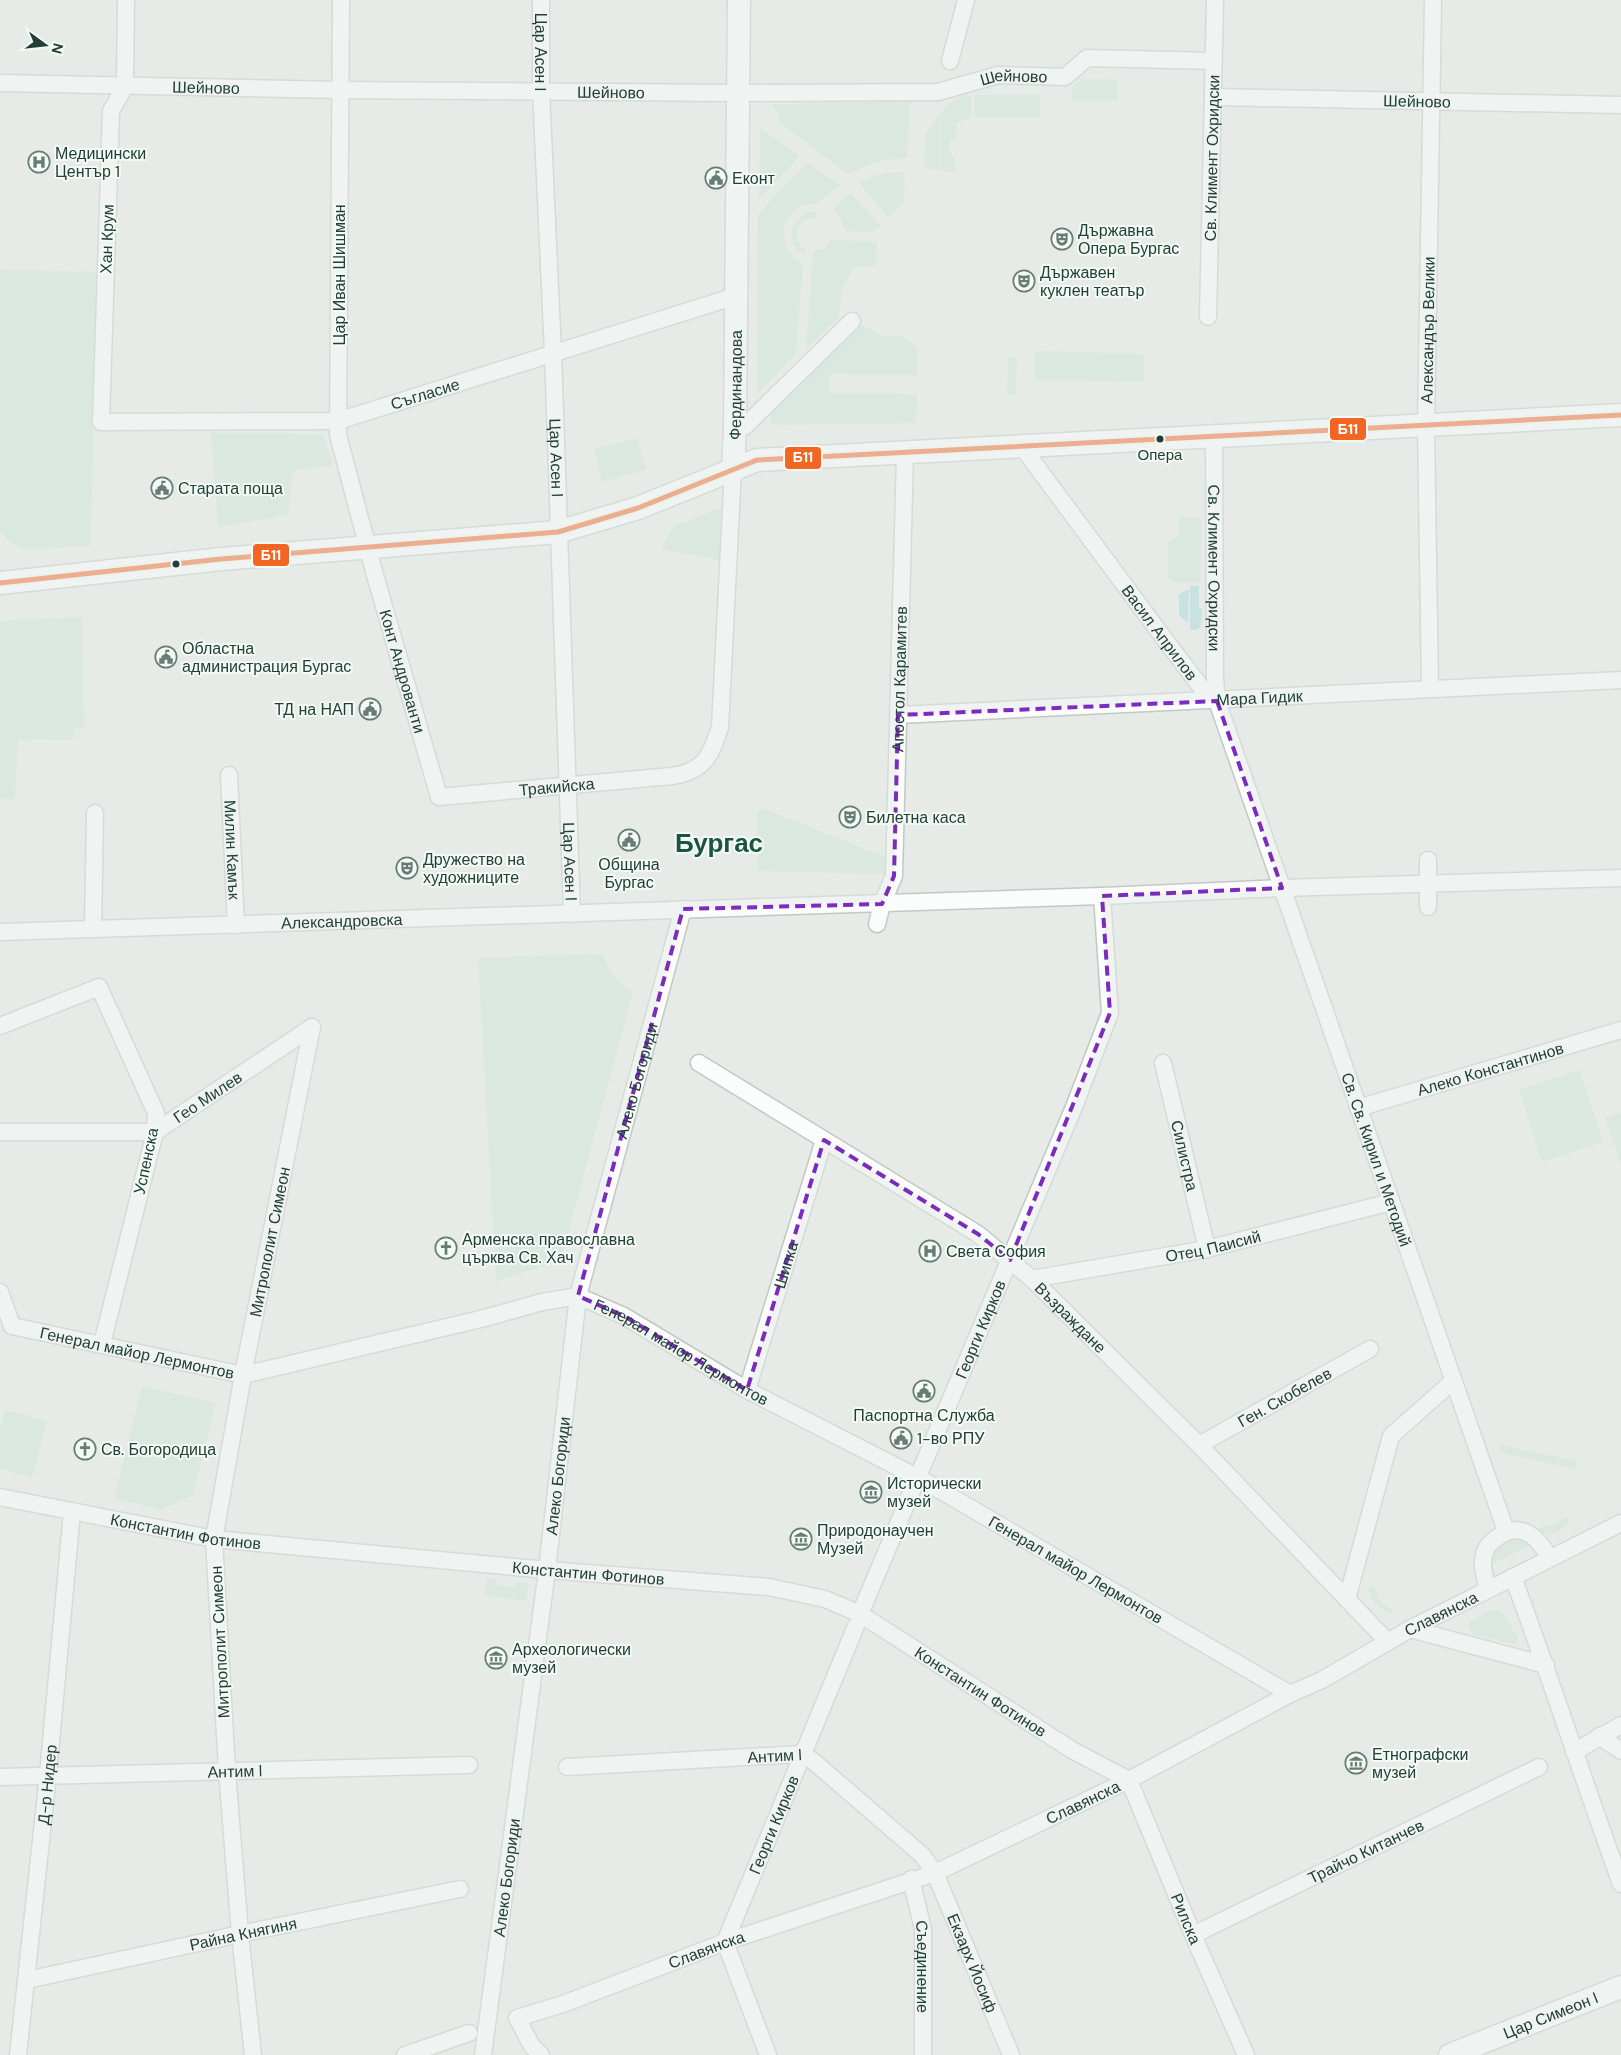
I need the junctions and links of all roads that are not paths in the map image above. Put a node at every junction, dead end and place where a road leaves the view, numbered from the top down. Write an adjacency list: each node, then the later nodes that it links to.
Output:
1 (126, 0): 11 (street, Хан Крум)
2 (341, 0): 12 (street, Цар Иван Шишман)
3 (542, 0): 13 (street, Цар Асен I)
4 (739, 0): 14 (main road, Фердинандова)
5 (966, 0): 8 (street)
6 (1215, 0): 9 (street, Св. Климент Охридски)
7 (1433, 0): 16 (street, Александър Велики)
8 (950, 61)
9 (1214, 61): 14 (street, Шейново); 15 (street, Св. Климент Охридски)
10 (0, 84): 11 (street, Шейново)
11 (125, 86): 12 (street, Шейново); 24 (street, Хан Крум)
12 (340, 90): 13 (street, Шейново); 23 (street, Цар Иван Шишман)
13 (541, 91): 14 (street, Шейново); 21 (street, Цар Асен I)
14 (738, 93): 18 (main road, Фердинандова)
15 (1213, 96): 16 (street, Шейново); 19 (street, Св. Климент Охридски)
16 (1432, 101): 17 (street, Шейново); 25 (street, Александър Велики)
17 (1621, 105)
18 (736, 296): 21 (street, Съгласие); 30 (main road, Фердинандова)
19 (1208, 317)
20 (852, 321): 26 (street)
21 (553, 353): 23 (street, Съгласие); 31 (street, Цар Асен I)
22 (1621, 415): 25 (main road)
23 (338, 421): 24 (street, Съгласие); 32 (street, Цар Иван Шишман)
24 (101, 422)
25 (1426, 425): 27 (main road); 35 (street, Александър Велики)
26 (744, 428)
27 (1214, 437): 28 (main road); 36 (street, Св. Климент Охридски)
28 (1022, 447): 29 (main road); 36 (street, Васил Априлов)
29 (905, 454): 30 (main road); 37 (street, Апостол Карамитев)
30 (733, 469): 31 (main road); 39 (street, Фердинандова)
31 (558, 532): 32 (main road); 40 (street, Цар Асен I)
32 (368, 546): 33 (main road); 41 (street, Конт Андрованти)
33 (0, 583)
34 (1621, 680): 35 (street, Мара Гидик)
35 (1430, 690): 36 (street, Мара Гидик)
36 (1217, 701): 37 (street, Мара Гидик); 44 (street, Васил Априлов)
37 (898, 716): 49 (street, Апостол Карамитев)
38 (229, 775): 54 (street, Милин Камък)
39 (672, 776): 40 (street, Тракийска)
40 (568, 785): 41 (street, Тракийска); 52 (street, Цар Асен I)
41 (440, 797)
42 (95, 813): 55 (street)
43 (1428, 860): 46 (street)
44 (1273, 863): 47 (street, Св. Св. Кирил и Методий)
45 (1621, 878): 46 (street, Александровска)
46 (1428, 885): 47 (street, Александровска); 50 (street)
47 (1282, 888): 48 (street, Александровска); 62 (street, Св. Св. Кирил и Методий)
48 (1102, 896): 49 (street, Александровска); 68 (street, Георги Кирков)
49 (882, 904): 51 (street, Александровска); 53 (street, Апостол Карамитев)
50 (1428, 907)
51 (683, 909): 52 (street, Александровска); 71 (street, Алеко Богориди)
52 (572, 914): 54 (street, Александровска)
53 (877, 924)
54 (236, 925): 55 (street, Александровска)
55 (93, 929): 56 (street, Александровска)
56 (0, 932)
57 (0, 1026): 64 (street, Успенска)
58 (312, 1027): 64 (street, Гео Милев); 74 (street, Митрополит Симеон)
59 (1621, 1030): 62 (street, Алеко Константинов)
60 (699, 1063): 65 (street, Възраждане)
61 (1163, 1063): 67 (street, Силистра)
62 (1358, 1108): 66 (street, Св. Св. Кирил и Методий)
63 (0, 1132): 64 (street, Гео Милев)
64 (155, 1132): 72 (street, Успенска)
65 (824, 1140): 68 (street, Възраждане); 76 (street, Шипка)
66 (1391, 1202): 67 (street, Отец Паисий); 75 (street, Св. Св. Кирил и Методий)
67 (1207, 1249): 69 (street, Отец Паисий)
68 (1010, 1260): 69 (street, Възраждане); 78 (street, Георги Кирков)
69 (1032, 1280): 77 (street, Възраждане)
70 (0, 1292): 72 (street, Генерал майор Лермонтов)
71 (578, 1296): 74 (street, Генерал майор Лермонтов); 76 (street, Генерал майор Лермонтов); 85 (street, Алеко Богориди)
72 (102, 1344): 74 (street, Генерал майор Лермонтов)
73 (1370, 1348): 77 (street, Ген. Скобелев)
74 (243, 1375): 83 (street, Митрополит Симеон)
75 (1453, 1380): 82 (street, Св. Св. Кирил и Методий); 88 (street)
76 (747, 1390): 78 (street, Генерал майор Лермонтов)
77 (1199, 1445): 88 (street, Възраждане)
78 (919, 1478): 89 (street, Георги Кирков); 93 (street, Генерал майор Лермонтов)
79 (0, 1497): 80 (street, Константин Фотинов)
80 (72, 1512): 83 (street, Константин Фотинов); 103 (street, Д-р Нидер)
81 (1621, 1522): 84 (street, Славянска)
82 (1506, 1531): 84 (street); 87 (street)
83 (214, 1539): 85 (street, Константин Фотинов); 102 (street, Митрополит Симеон)
84 (1550, 1558): 86 (street, Славянска)
85 (547, 1570): 89 (street, Константин Фотинов); 120 (street, Алеко Богориди)
86 (1513, 1577): 87 (street, Славянска); 92 (street)
87 (1488, 1589): 90 (street, Славянска)
88 (1347, 1599): 91 (street, Възраждане)
89 (858, 1620): 98 (street, Георги Кирков); 105 (street, Константин Фотинов)
90 (1410, 1629): 91 (street, Славянска); 92 (street)
91 (1388, 1642): 93 (street, Славянска)
92 (1546, 1665): 97 (street)
93 (1290, 1694): 105 (street, Славянска)
94 (1621, 1725): 95 (street)
95 (1599, 1736): 96 (street); 97 (street)
96 (1621, 1751)
97 (1574, 1752): 108 (street)
98 (802, 1754): 100 (street, Антим I); 106 (street, Антим I); 112 (street, Георги Кирков)
99 (469, 1765): 102 (street, Антим I)
100 (568, 1767)
101 (1539, 1767): 111 (street, Трайчо Китанчев)
102 (227, 1771): 103 (street, Антим I); 110 (street, Митрополит Симеон)
103 (48, 1775): 104 (street, Антим I); 113 (street, Д-р Нидер)
104 (0, 1777)
105 (1129, 1780): 106 (street, Славянска); 111 (street, Рилска)
106 (934, 1873): 107 (street, Славянска); 124 (street, Екзарх Йосиф)
107 (911, 1879): 112 (street, Славянска); 123 (street, Съединение)
108 (1621, 1884)
109 (460, 1889): 110 (street, Райна Княгиня)
110 (240, 1934): 113 (street, Райна Княгиня); 118 (street, Митрополит Симеон)
111 (1193, 1934): 125 (street, Рилска)
112 (725, 1942): 121 (street, Славянска); 122 (street)
113 (27, 1980): 117 (street, Д-р Нидер)
114 (1621, 1987): 116 (main road, Цар Симеон I)
115 (469, 2033): 119 (street)
116 (1455, 2054)
117 (18, 2055)
118 (253, 2055)
119 (405, 2055)
120 (483, 2055)
121 (541, 2055)
122 (768, 2055)
123 (923, 2055)
124 (1011, 2055)
125 (1246, 2055)

